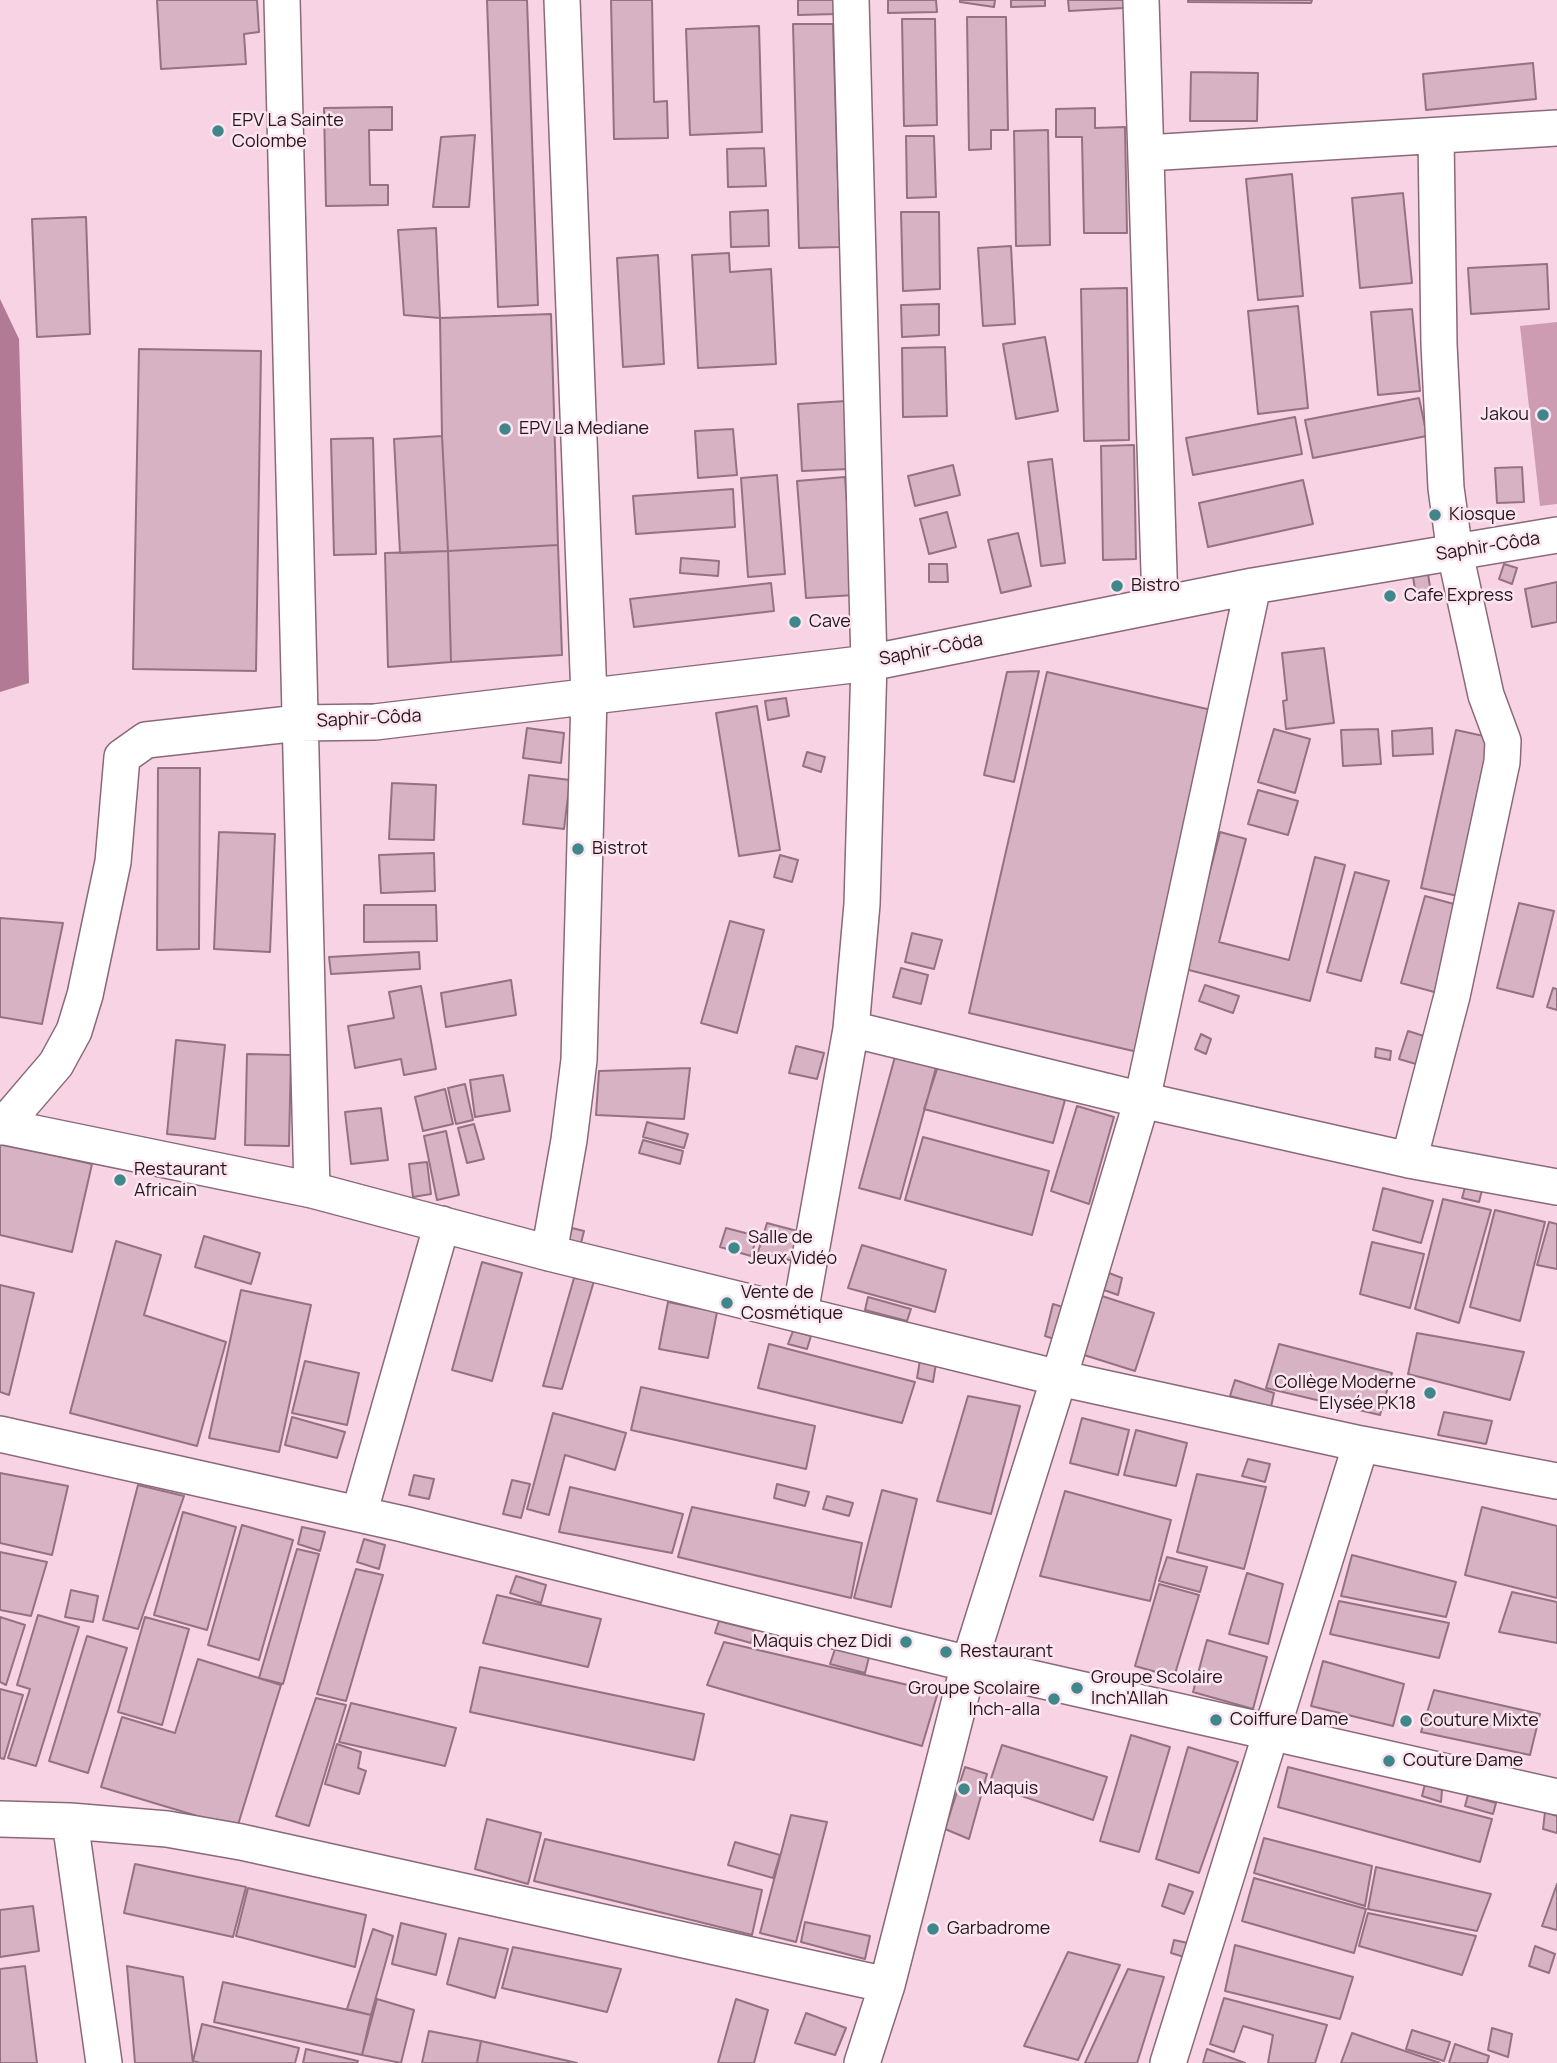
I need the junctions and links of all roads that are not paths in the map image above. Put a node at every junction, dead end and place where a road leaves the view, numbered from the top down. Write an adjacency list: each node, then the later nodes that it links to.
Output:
1 (282, 0): 14 (street)
2 (562, 0): 13 (street)
3 (851, 0): 12 (street)
4 (1141, 0): 7 (street)
5 (1557, 128): 6 (street)
6 (1436, 136): 7 (street); 9 (street)
7 (1147, 153): 11 (street)
8 (1557, 536): 9 (street, Saphir-Côda)
9 (1455, 552): 10 (street, Saphir-Côda); 18 (street)
10 (1253, 586): 11 (street, Saphir-Côda); 16 (street)
11 (1160, 604): 12 (street, Saphir-Côda)
12 (869, 663): 13 (street, Saphir-Côda); 15 (street)
13 (589, 697): 14 (street, Saphir-Côda); 22 (street)
14 (299, 723): 17 (street, Saphir-Côda); 20 (street)
15 (850, 1029): 16 (street); 23 (street)
16 (1142, 1100): 18 (street); 24 (street)
17 (1, 1127): 20 (street)
18 (1409, 1160): 19 (street)
19 (1557, 1187)
20 (312, 1190): 21 (street)
21 (442, 1224): 22 (street); 28 (street)
22 (549, 1253): 23 (street)
23 (800, 1313): 24 (street)
24 (1059, 1378): 26 (street); 29 (street)
25 (0, 1434): 28 (street)
26 (1361, 1444): 27 (street); 30 (street)
27 (1557, 1481)
28 (359, 1514): 29 (street)
29 (969, 1664): 30 (street); 34 (street)
30 (1273, 1733): 31 (street); 37 (street)
31 (1557, 1797)
32 (0, 1819): 33 (street)
33 (70, 1821): 34 (street); 35 (street)
34 (887, 1985): 36 (street)
35 (104, 2063)
36 (862, 2063)
37 (1168, 2063)

